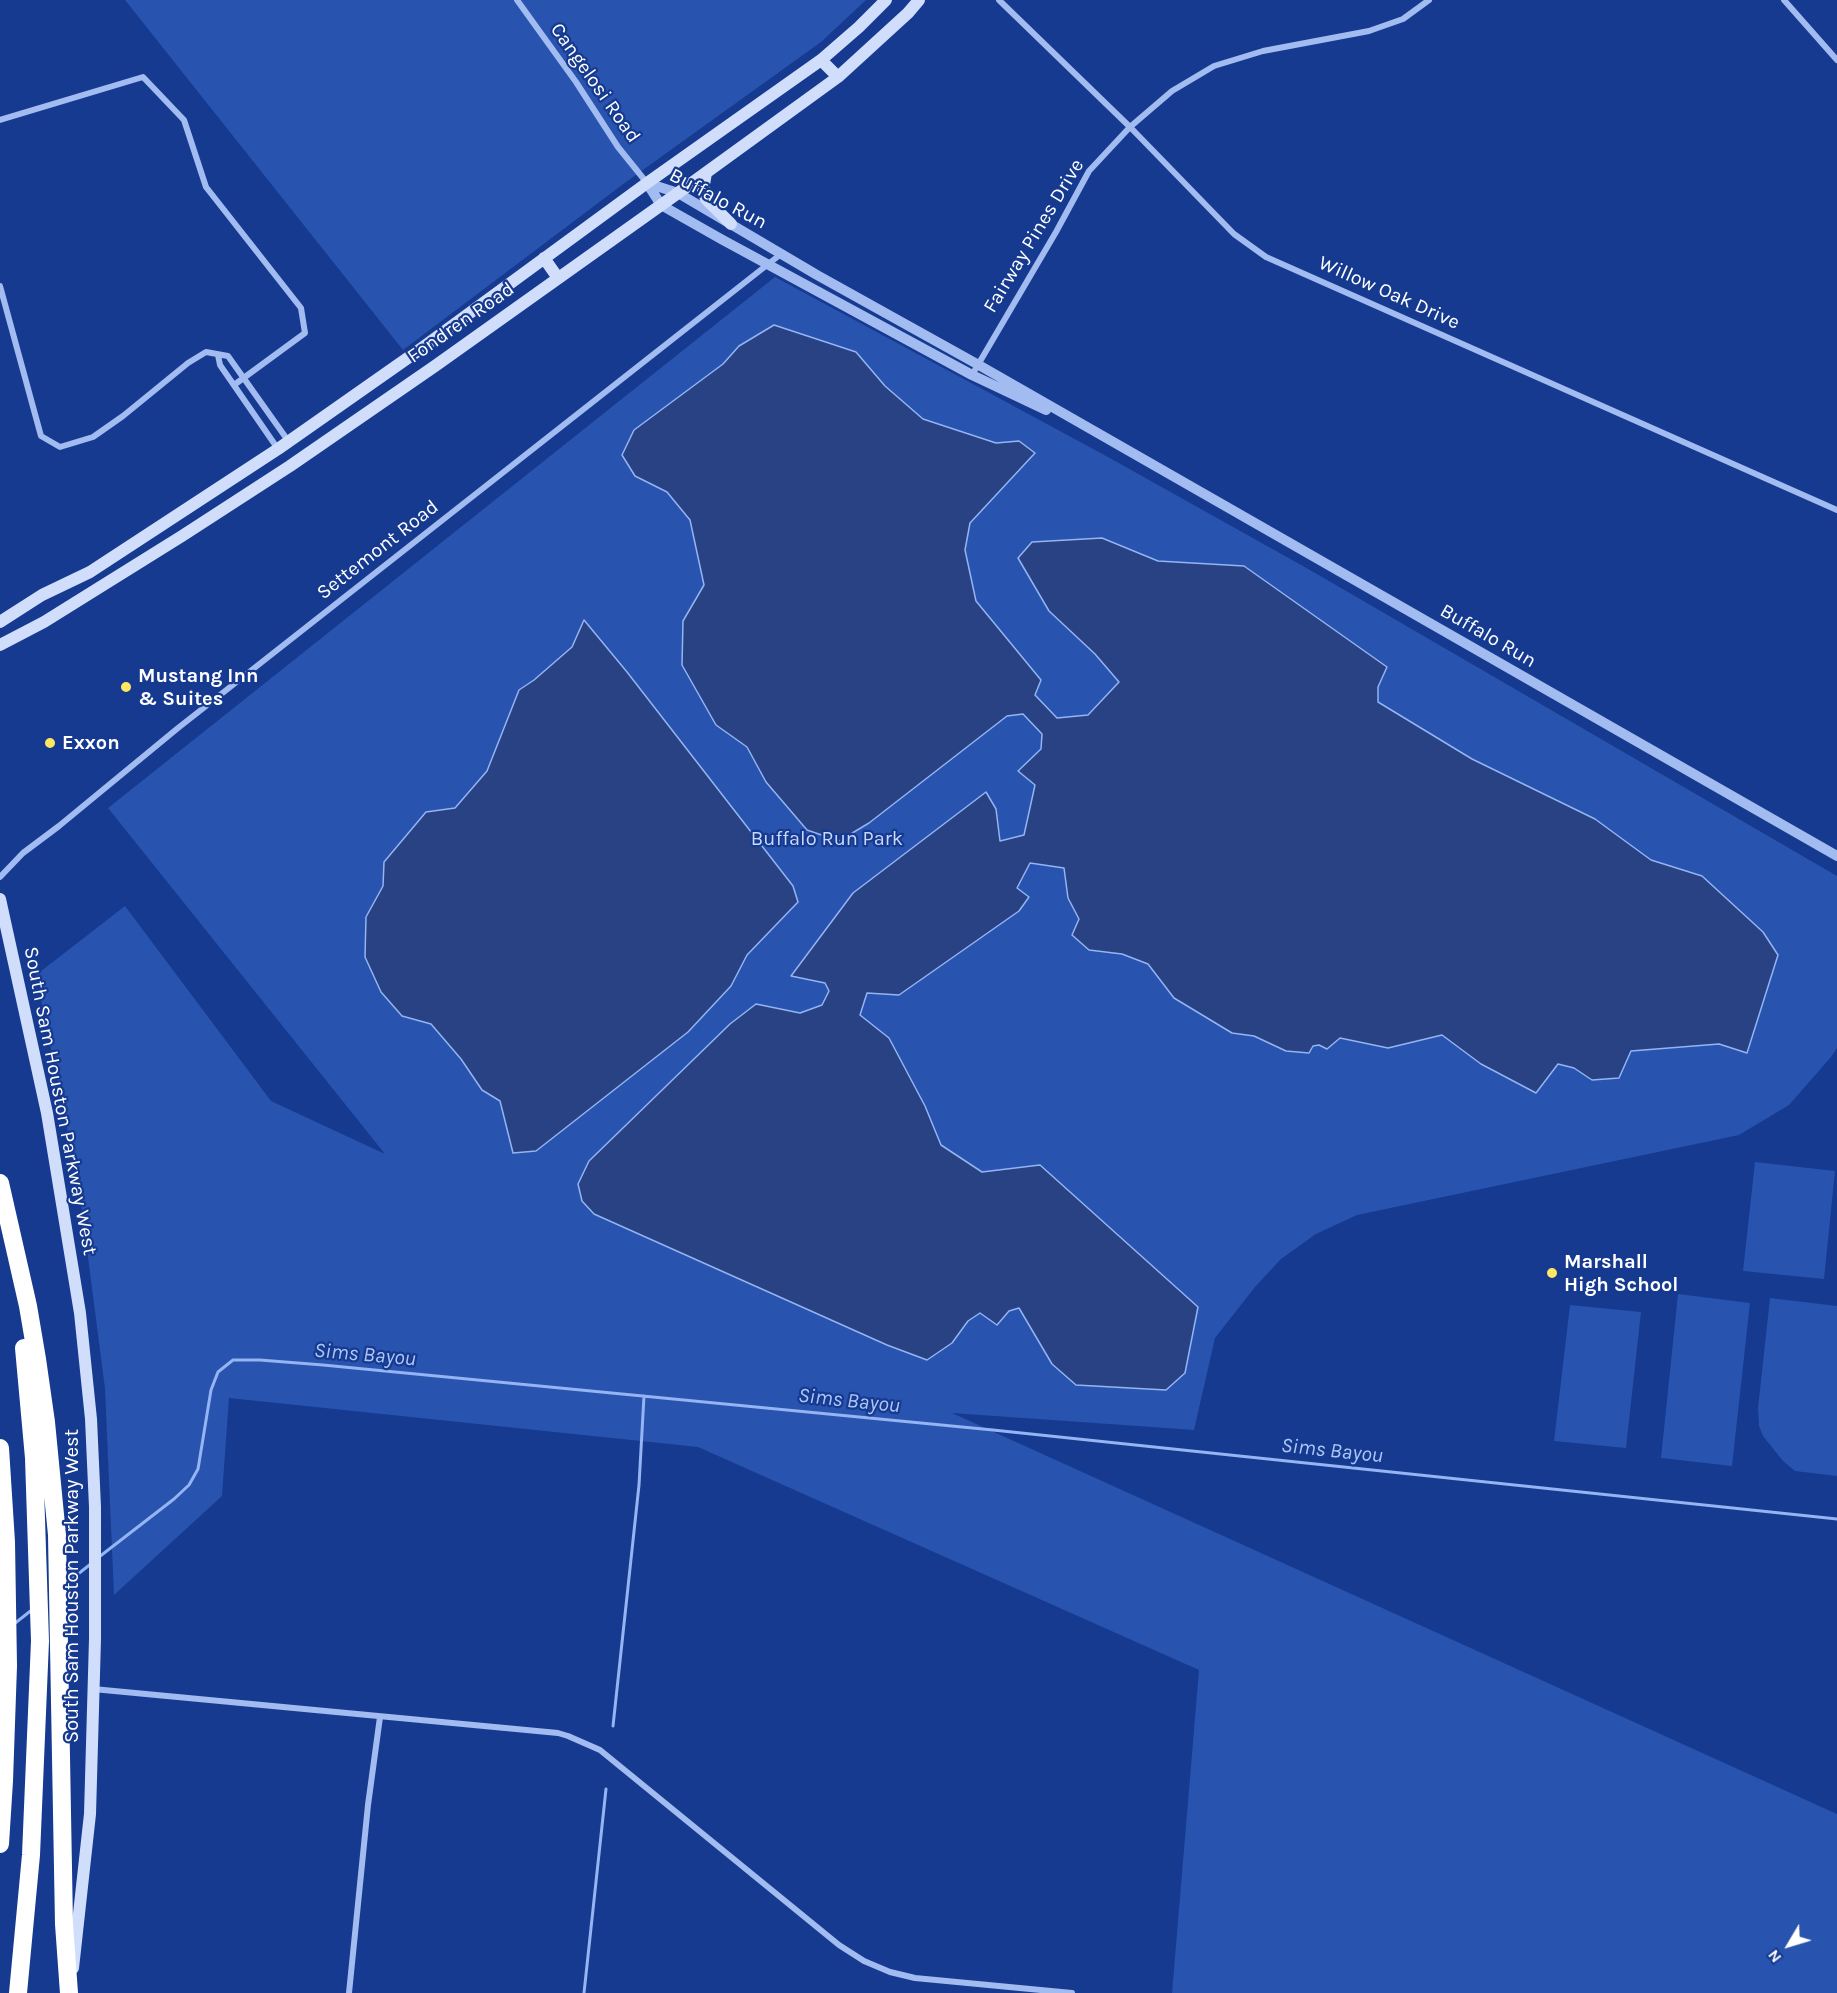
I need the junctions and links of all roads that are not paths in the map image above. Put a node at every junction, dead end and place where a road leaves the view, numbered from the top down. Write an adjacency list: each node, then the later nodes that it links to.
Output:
1 (517, 0): 13 (street, Cangelosi Road)
2 (886, 0): 7 (main road, Fondren Road)
3 (920, 0): 9 (main road, Fondren Road)
4 (999, 0): 11 (street, Willow Oak Drive)
5 (1429, 0): 11 (street, Fairway Pines Drive)
6 (1784, 0): 8 (street)
7 (822, 60): 9 (main road); 13 (main road, Fondren Road)
8 (1837, 60)
9 (838, 77): 12 (main road, Fondren Road)
10 (0, 120): 27 (street)
11 (1130, 127): 24 (street, Fairway Pines Drive); 32 (street, Willow Oak Drive)
12 (706, 173): 14 (main road, Fondren Road); 16 (main road)
13 (647, 183): 14 (street, Buffalo Run); 15 (street, Buffalo Run); 18 (main road, Fondren Road)
14 (678, 193): 15 (main road, Fondren Road); 16 (street, Buffalo Run)
15 (661, 205): 19 (street, Buffalo Run); 20 (main road, Fondren Road)
16 (731, 224): 17 (street, Buffalo Run)
17 (782, 254): 19 (street, Settemont Road); 24 (street, Buffalo Run)
18 (544, 258): 20 (main road); 22 (main road, Fondren Road)
19 (767, 266): 26 (street, Buffalo Run); 38 (street, Settemont Road)
20 (558, 278): 25 (main road, Fondren Road)
21 (0, 286): 23 (street)
22 (422, 348): 25 (main road); 29 (main road, Fondren Road)
23 (218, 355): 27 (street); 28 (street)
24 (977, 364): 26 (street, Fairway Pines Drive); 30 (street, Buffalo Run)
25 (435, 366): 31 (main road, Fondren Road)
26 (972, 375): 30 (street, Buffalo Run)
27 (244, 377): 28 (street); 29 (street)
28 (234, 385): 29 (street)
29 (284, 445): 31 (main road); 33 (main road, Fondren Road)
30 (1122, 447): 37 (street, Buffalo Run)
31 (295, 463): 34 (main road, Fondren Road)
32 (1837, 510)
33 (90, 572): 34 (main road); 35 (main road, Fondren Road)
34 (99, 588): 36 (main road, Fondren Road)
35 (0, 622)
36 (0, 645)
37 (1837, 856)
38 (0, 878)
39 (0, 899): 43 (main road, South Sam Houston Parkway West)
40 (0, 1183): 47 (highway)
41 (0, 1191): 46 (highway)
42 (0, 1448): 45 (highway)
43 (93, 1689): 44 (street); 47 (main road, South Sam Houston Parkway West)
44 (380, 1717): 48 (street); 49 (street)
45 (0, 1844)
46 (18, 1993)
47 (70, 1993)
48 (349, 1993)
49 (1072, 1993)

